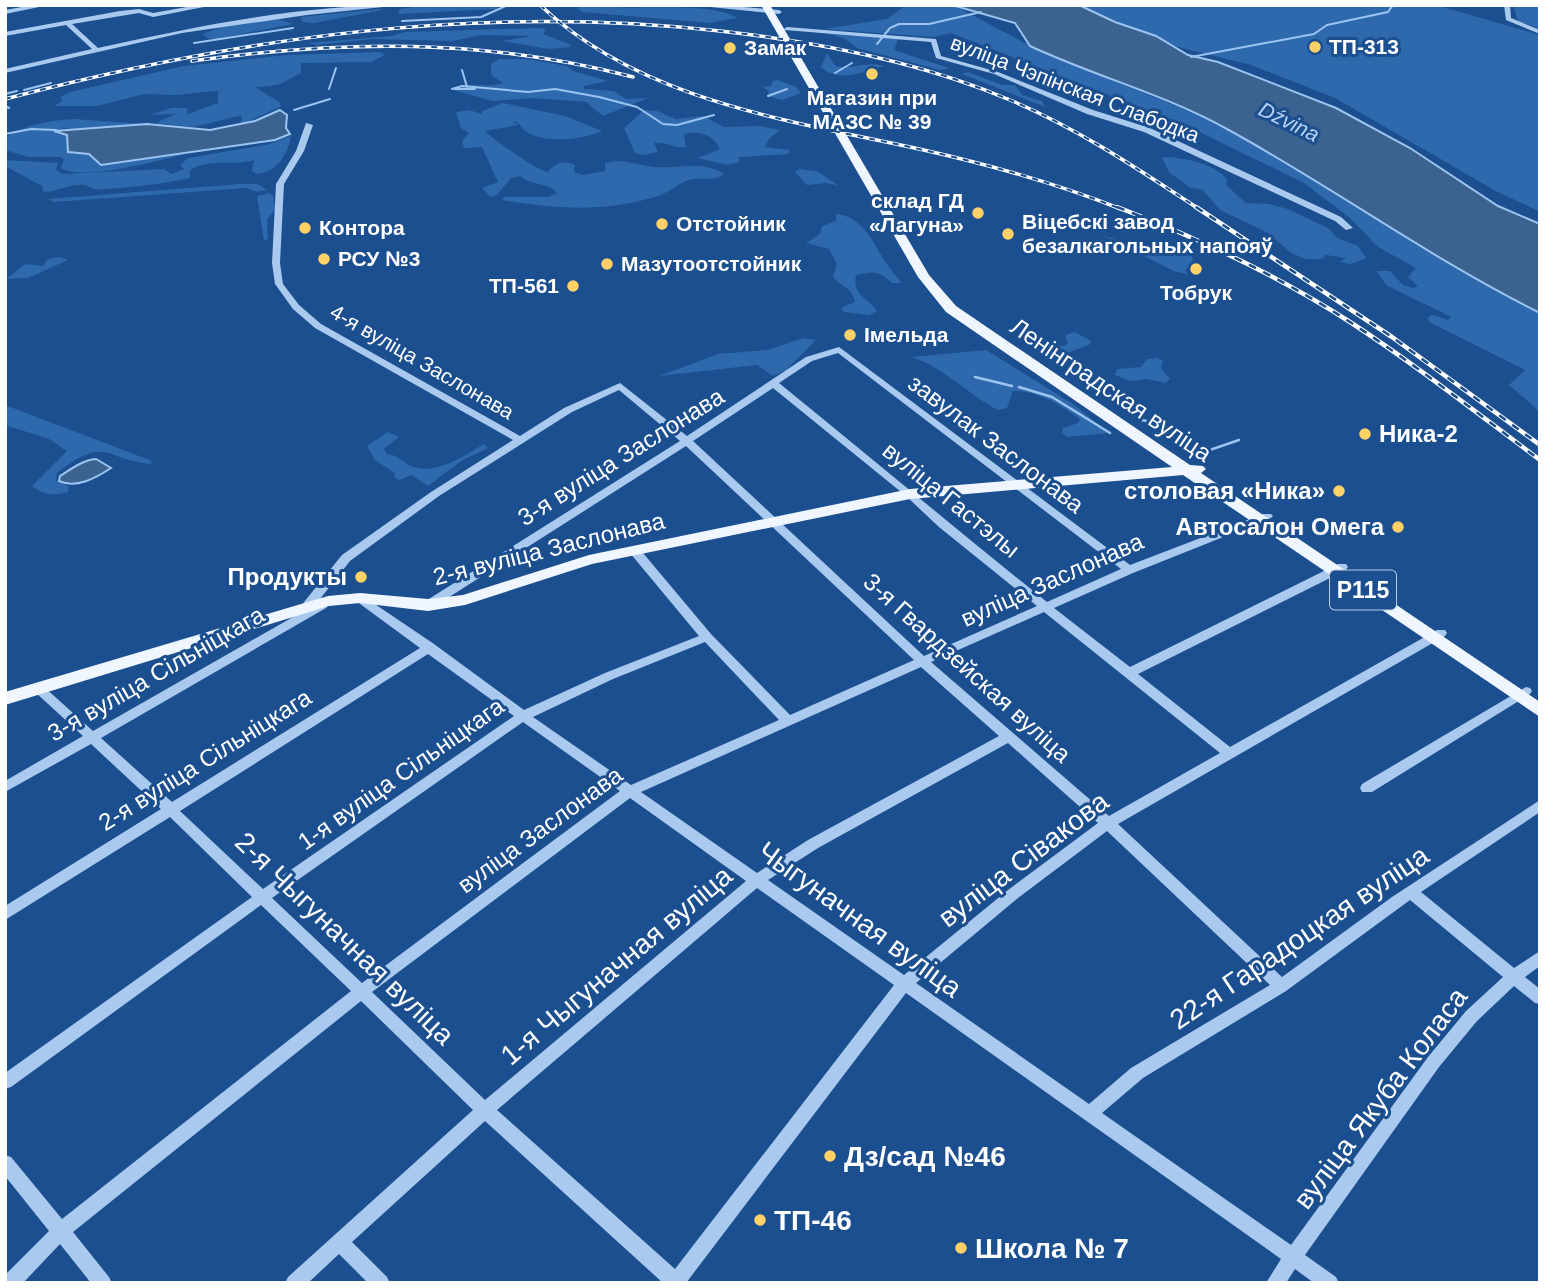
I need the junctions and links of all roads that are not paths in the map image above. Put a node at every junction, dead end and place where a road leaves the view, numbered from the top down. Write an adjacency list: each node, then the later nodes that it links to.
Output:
1 (46, 5): 7 (street)
2 (211, 5): 8 (street)
3 (399, 5): 12 (street)
4 (694, 5): 6 (street)
5 (1507, 5): 10 (street)
6 (772, 8): 9 (main road, Ленінградская вуліца / Р115); 14 (main road, Ленінградская вуліца / Р115)
7 (5, 12)
8 (67, 22): 11 (street); 12 (street)
9 (787, 29): 14 (main road, Ленінградская вуліца / Р115); 16 (street, вуліца Чэпінская Слабодка)
10 (1540, 32)
11 (5, 34)
12 (96, 49): 13 (street)
13 (5, 71)
14 (807, 71): 22 (main road, Ленінградская вуліца / Р115)
15 (309, 125): 20 (street, 4-я вуліца Заслонава)
16 (1349, 228)
17 (839, 351): 18 (street, 3-я вуліца Заслонава); 23 (street, завулак Заслонава)
18 (774, 384): 21 (street, 3-я вуліца Заслонава); 24 (street, вуліца Гастэлы)
19 (620, 386): 20 (street, 4-я вуліца Заслонава); 21 (street, 3-я Гвардзейская вуліца)
20 (519, 439): 32 (street, 4-я вуліца Заслонава)
21 (687, 441): 26 (street, 3-я Гвардзейская вуліца); 33 (street, 3-я вуліца Заслонава)
22 (1192, 470): 23 (main road, 2-я вуліца Заслонава); 25 (main road, Ленінградская вуліца / Р115)
23 (1013, 485): 24 (main road, 2-я вуліца Заслонава); 29 (street, завулак Заслонава)
24 (910, 494): 26 (main road, 2-я вуліца Заслонава); 34 (street, вуліца Гастэлы)
25 (1263, 518): 28 (main road, Ленінградская вуліца / Р115); 29 (street, вуліца Заслонава)
26 (773, 522): 27 (main road, 2-я вуліца Заслонава); 38 (street, 3-я Гвардзейская вуліца)
27 (634, 550): 33 (main road, 2-я вуліца Заслонава); 36 (street)
28 (1338, 569): 35 (main road, Ленінградская вуліца / Р115); 39 (street)
29 (1129, 570): 34 (street, вуліца Заслонава)
30 (360, 598): 31 (main road, 2-я вуліца Заслонава); 33 (main road, 2-я вуліца Заслонава); 37 (street, Чыгуначная вуліца)
31 (328, 601): 32 (main road, 2-я вуліца Заслонава); 46 (street, 3-я вуліца Сільніцкага)
32 (308, 605): 40 (main road, 2-я вуліца Заслонава)
33 (428, 605)
34 (1048, 607): 38 (street, вуліца Заслонава); 39 (street, вуліца Гастэлы)
35 (1437, 635): 41 (main road, Ленінградская вуліца / Р115); 48 (street, вуліца Сівакова)
36 (707, 637): 44 (street, 1-я вуліца Сільніцкага); 45 (street)
37 (430, 647): 44 (street, Чыгуначная вуліца); 53 (street, 2-я вуліца Сільніцкага)
38 (923, 662): 45 (street, вуліца Заслонава); 47 (street, 3-я Гвардзейская вуліца)
39 (1130, 672): 48 (street, вуліца Гастэлы)
40 (39, 689): 42 (main road, 2-я вуліца Заслонава); 46 (street, 2-я Чыгуначная вуліца)
41 (1528, 696): 43 (main road, Ленінградская вуліца / Р115); 50 (street)
42 (5, 699)
43 (1540, 711)
44 (523, 716): 51 (street, Чыгуначная вуліца); 57 (street, 1-я вуліца Сільніцкага)
45 (787, 720): 51 (street, вуліца Заслонава)
46 (90, 737): 49 (street, 3-я вуліца Сільніцкага); 53 (street, 2-я Чыгуначная вуліца)
47 (1008, 737): 54 (street, 3-я Гвардзейская вуліца); 55 (street, 1-я Чыгуначная вуліца)
48 (1230, 754): 54 (street, вуліца Сівакова)
49 (5, 787)
50 (1367, 788)
51 (632, 790): 55 (street, Чыгуначная вуліца); 63 (street, вуліца Заслонава)
52 (1540, 805): 56 (street, 22-я Гарадоцкая вуліца)
53 (169, 808): 57 (street, 2-я Чыгуначная вуліца); 58 (street, 2-я вуліца Сільніцкага)
54 (1108, 823): 61 (street, вуліца Сівакова); 62 (street, 3-я Гвардзейская вуліца)
55 (758, 879): 61 (street, Чыгуначная вуліца); 66 (street, 1-я Чыгуначная вуліца)
56 (1411, 892): 60 (street); 62 (street, 22-я Гарадоцкая вуліца)
57 (261, 898): 63 (street, 2-я Чыгуначная вуліца); 65 (street, 1-я вуліца Сільніцкага)
58 (5, 914)
59 (1540, 957): 60 (street, вуліца Якуба Коласа)
60 (1513, 975): 64 (street); 71 (street, вуліца Якуба Коласа)
61 (904, 984): 67 (street, Чыгуначная вуліца); 72 (street, вуліца Сівакова)
62 (1281, 986): 67 (street, 22-я Гарадоцкая вуліца)
63 (361, 992): 66 (street, 2-я Чыгуначная вуліца); 69 (street, вуліца Заслонава)
64 (1540, 998)
65 (5, 1082)
66 (485, 1110): 70 (street, 1-я Чыгуначная вуліца); 72 (street, 2-я Чыгуначная вуліца)
67 (1089, 1114): 71 (street, Чыгуначная вуліца)
68 (5, 1163): 69 (street)
69 (61, 1231): 73 (street, вуліца Заслонава); 74 (street)
70 (341, 1243): 75 (street, 1-я Чыгуначная вуліца); 76 (street)
71 (1293, 1257): 77 (street, вуліца Якуба Коласа); 78 (street, Чыгуначная вуліца)
72 (676, 1282)
73 (10, 1283)
74 (103, 1283)
75 (294, 1283)
76 (381, 1283)
77 (1275, 1283)
78 (1330, 1283)

